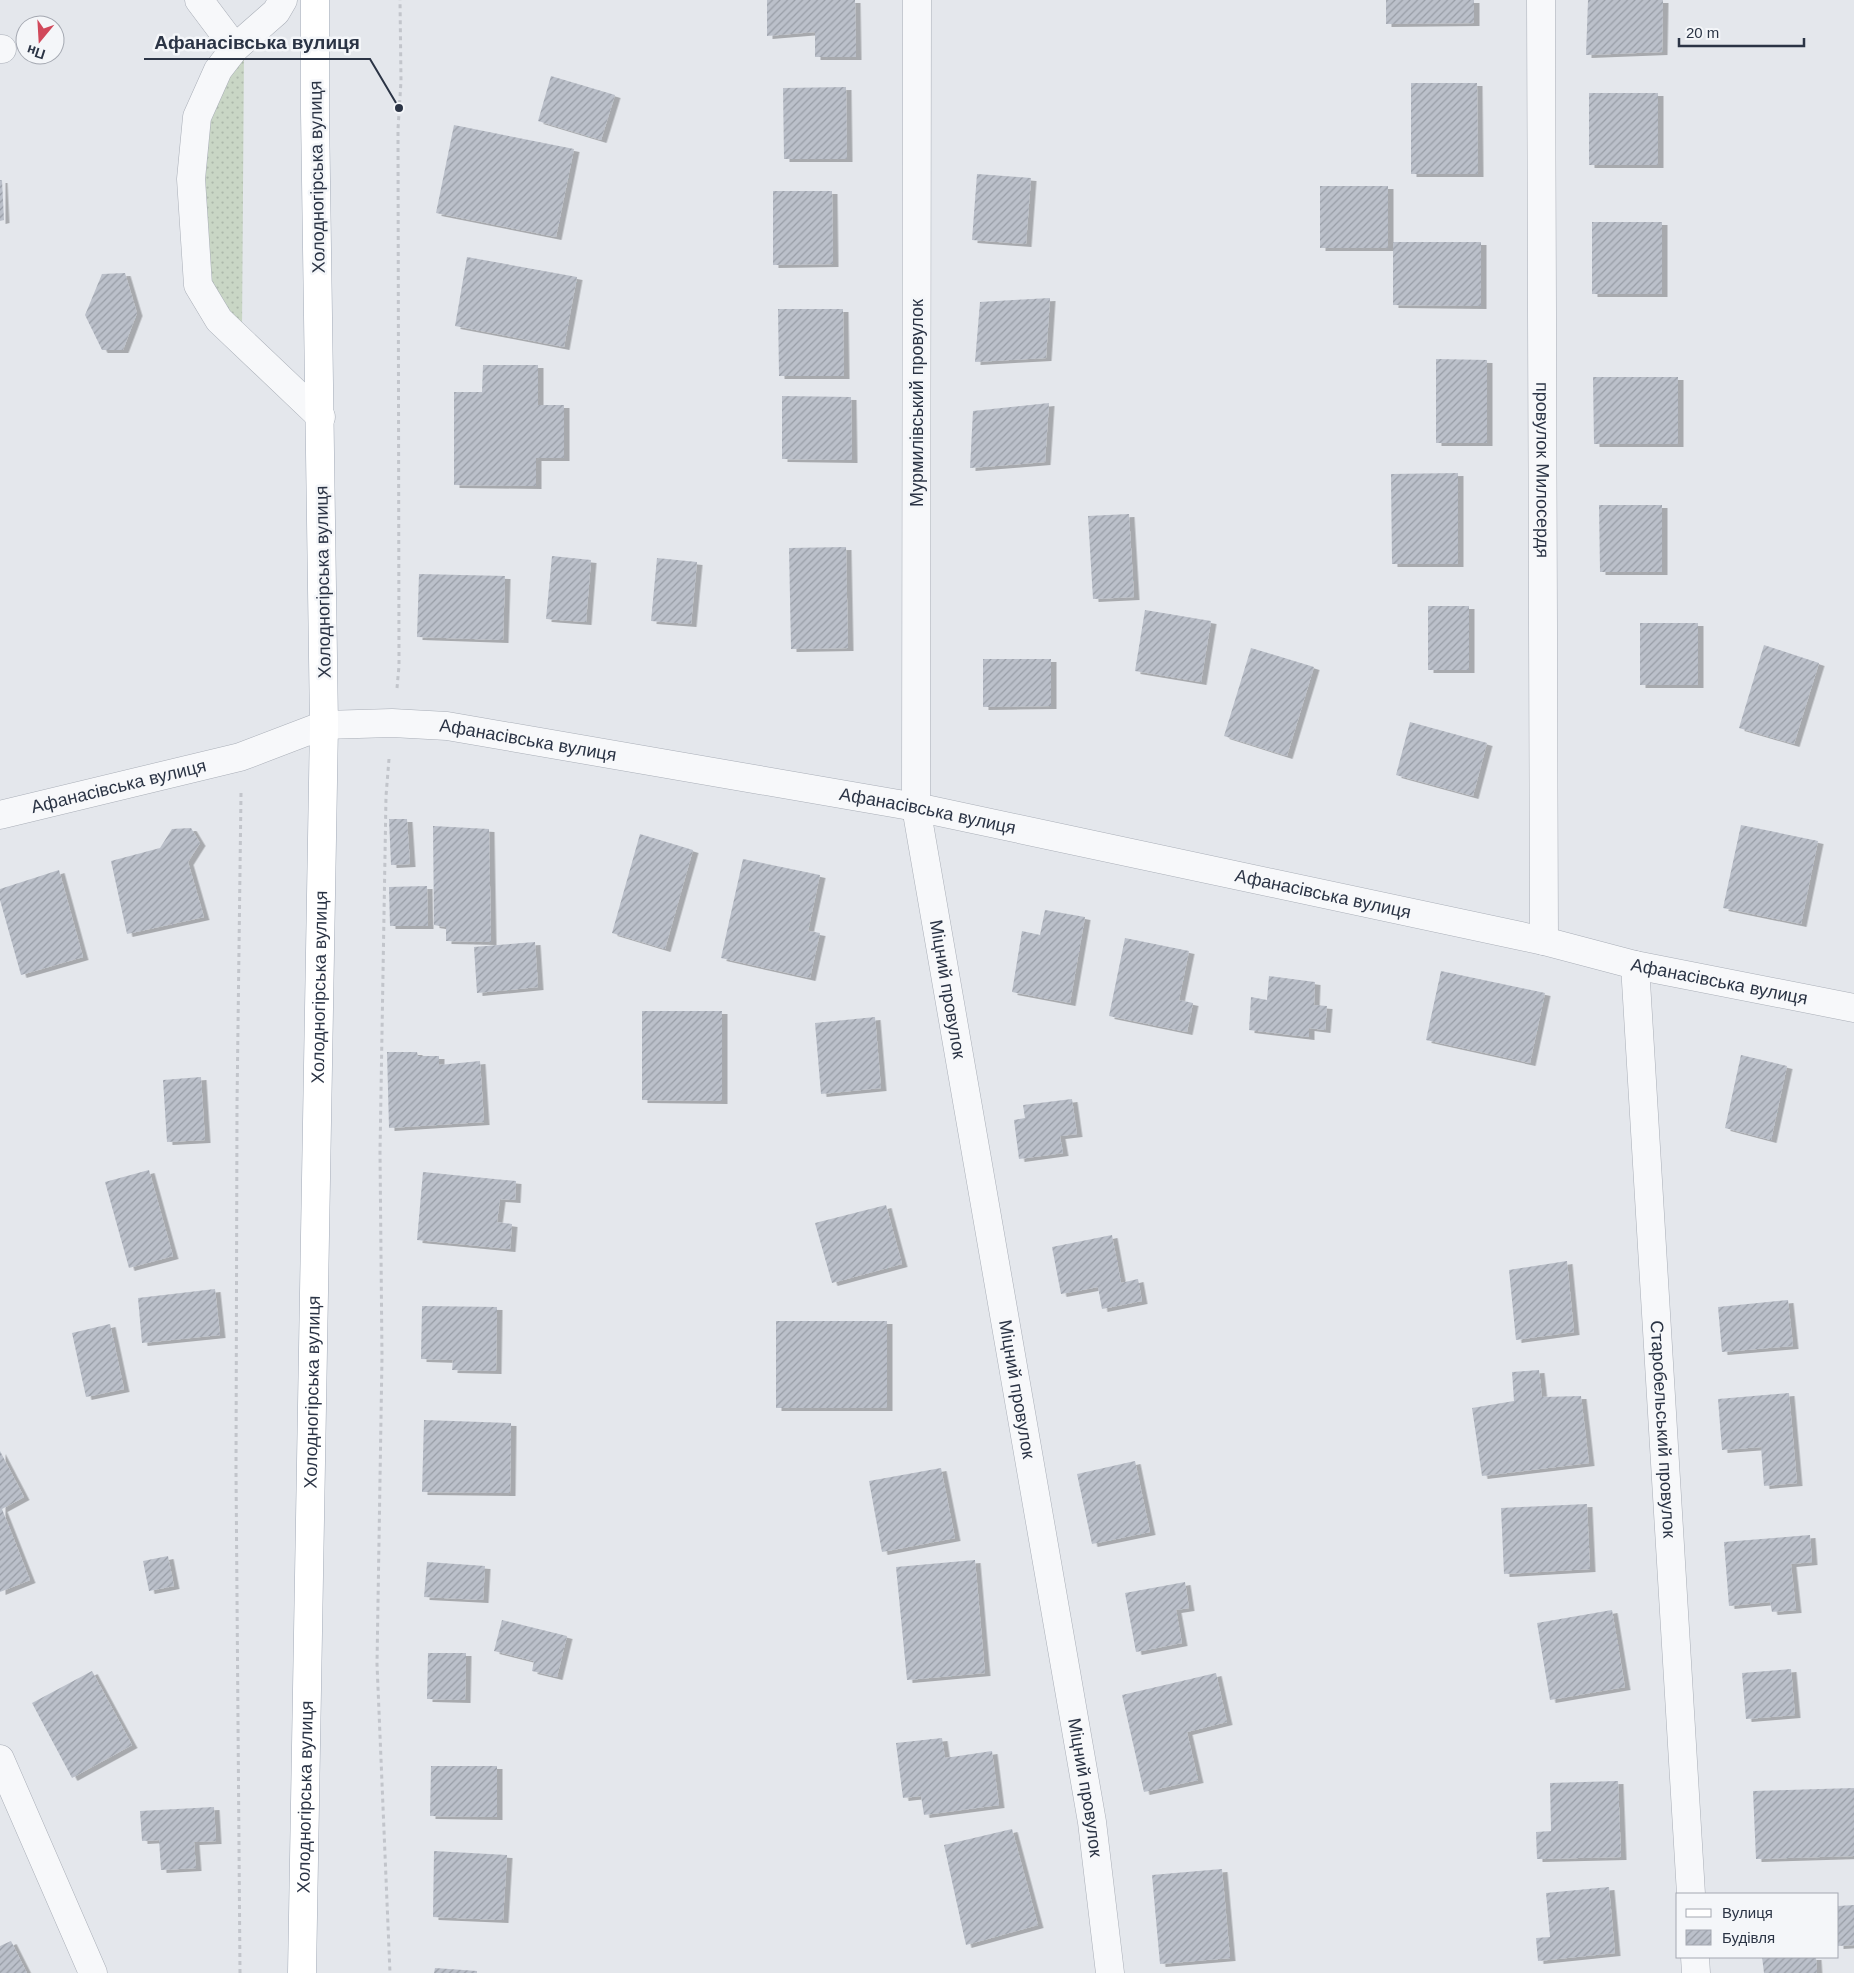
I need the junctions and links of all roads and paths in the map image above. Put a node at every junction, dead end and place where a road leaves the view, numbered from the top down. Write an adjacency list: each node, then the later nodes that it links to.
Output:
1 (199, 0): 7 (street)
2 (283, 0): 7 (street)
3 (315, 0): 8 (main road, Холодногірська вулиця)
4 (400, 0): 9 (path)
5 (918, 0): 12 (street, Мурмилівський провулок)
6 (1540, 0): 14 (street, провулок Милосердя)
7 (235, 48): 8 (street)
8 (320, 417): 10 (main road, Холодногірська вулиця)
9 (392, 724): 10 (street, Афанасівська вулиця); 12 (street, Афанасівська вулиця); 23 (path)
10 (324, 726): 11 (street, Афанасівська вулиця); 22 (main road, Холодногірська вулиця)
11 (240, 757): 13 (street, Афанасівська вулиця); 21 (path)
12 (916, 807): 14 (street, Афанасівська вулиця); 24 (street, Міцний провулок)
13 (0, 815)
14 (1544, 940): 15 (street, Афанасівська вулиця)
15 (1635, 965): 16 (street, Афанасівська вулиця); 18 (street, Старобельський провулок)
16 (1854, 1008)
17 (0, 1759): 20 (street)
18 (1691, 1893)
19 (1695, 1958): 25 (street)
20 (93, 1973)
21 (240, 1973)
22 (302, 1973)
23 (390, 1973)
24 (1110, 1973)
25 (1696, 1973)

